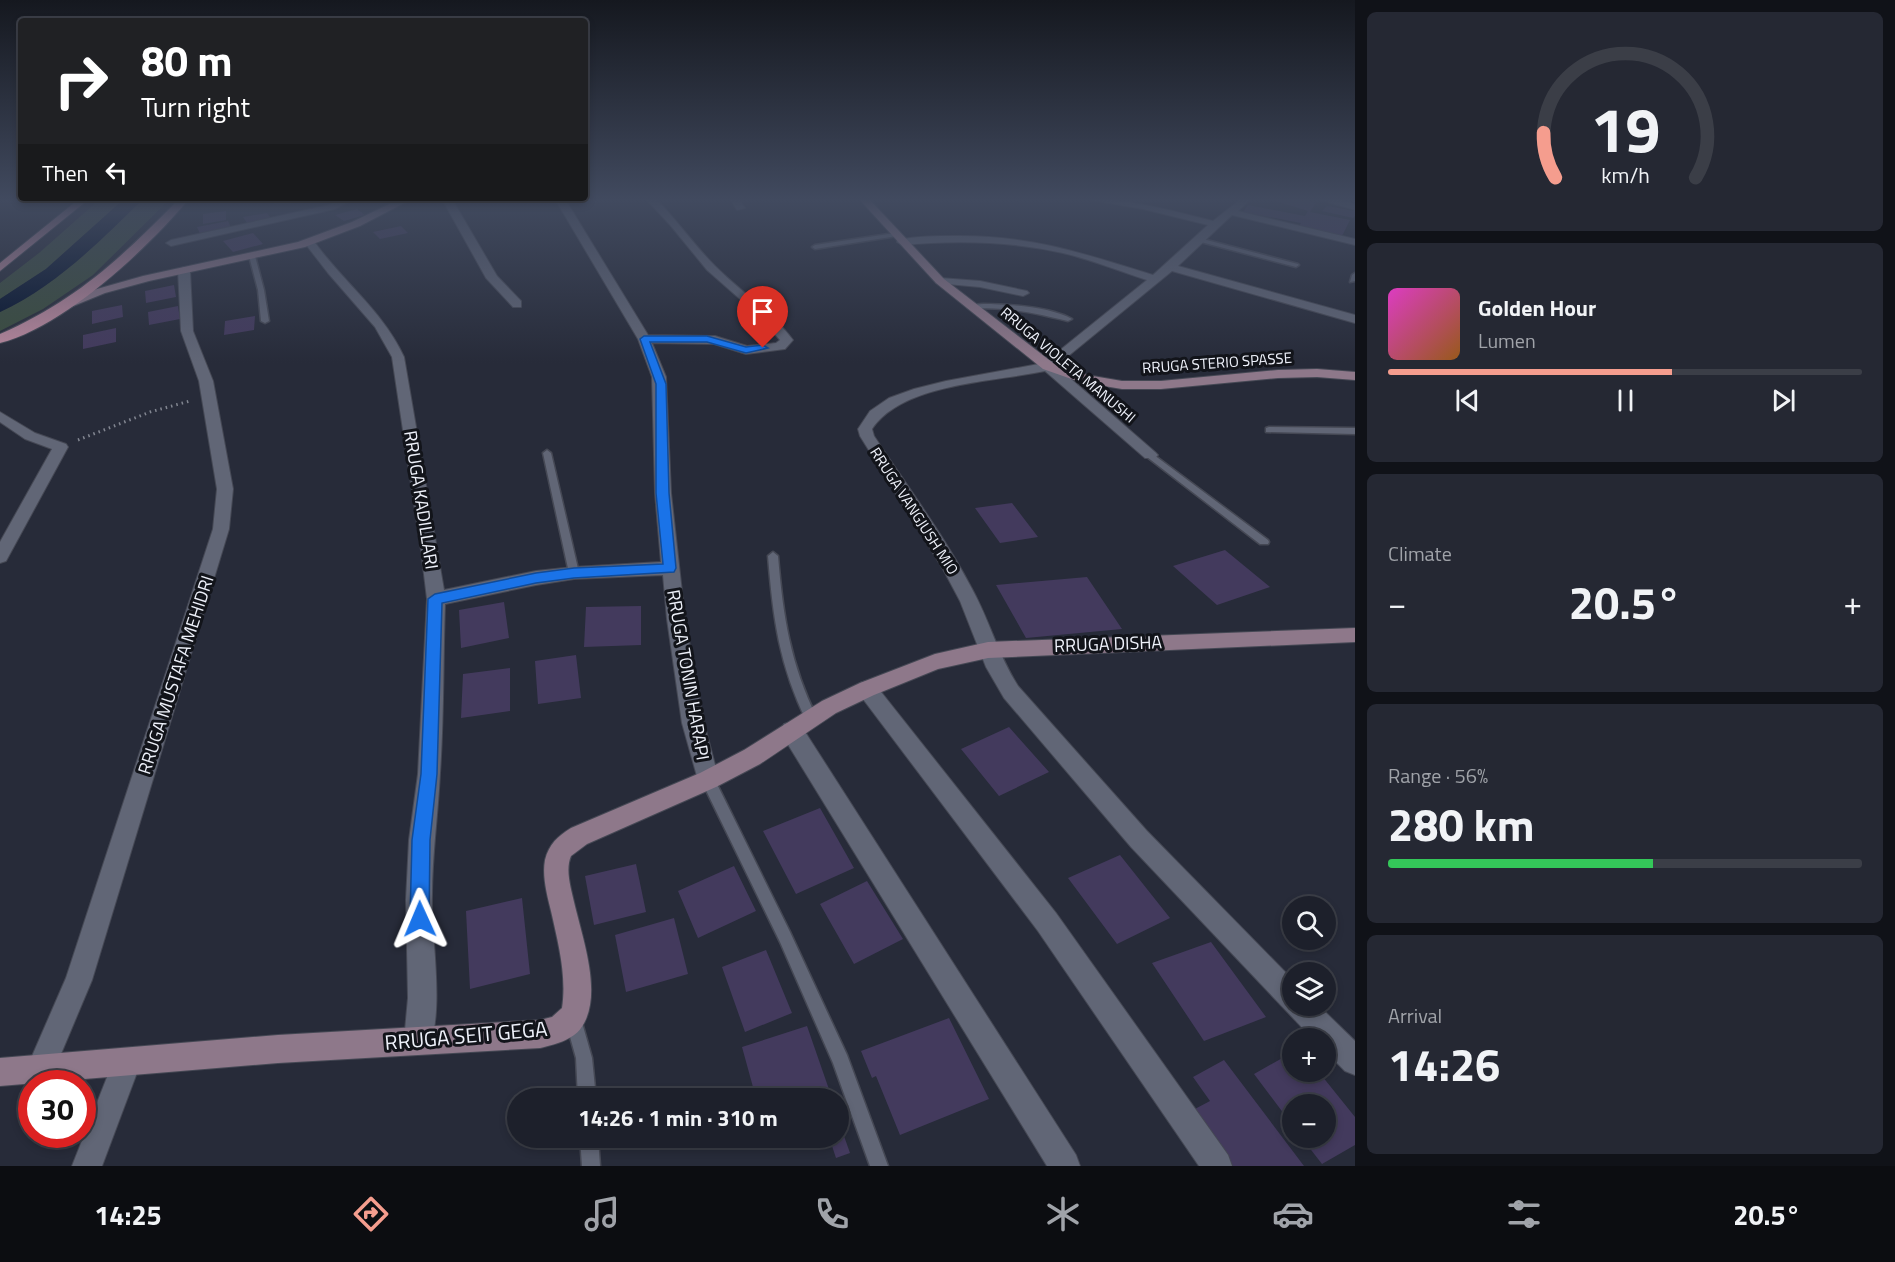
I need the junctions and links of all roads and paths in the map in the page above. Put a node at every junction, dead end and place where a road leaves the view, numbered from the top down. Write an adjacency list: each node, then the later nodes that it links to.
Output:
1 (20, 253): 15 (main road)
2 (129, 253): 13 (main road)
3 (263, 253): 12 (street)
4 (316, 253): 44 (street, RRUGA KADILLARI)
5 (478, 253): 22 (street)
6 (593, 253): 29 (street, RRUGA TONIN HARAPI)
7 (699, 253): 29 (street)
8 (913, 253): 20 (street, RRUGA VIOLETA MANUSHI)
9 (1070, 253): 19 (street)
10 (1185, 253): 16 (street, RRUGA VANGJUSH MIO)
11 (1251, 253): 14 (lane)
12 (252, 256): 17 (street); 27 (lane)
13 (120, 262): 18 (street); 23 (main road)
14 (1296, 265)
15 (0, 266)
16 (1170, 267): 19 (street, RRUGA VANGJUSH MIO); 26 (street)
17 (183, 270): 18 (street); 32 (street, RRUGA MUSTAFA MEHIDRI)
18 (147, 278): 23 (street)
19 (1155, 279): 30 (street, RRUGA VANGJUSH MIO)
20 (939, 281): 21 (street); 24 (street, RRUGA VIOLETA MANUSHI)
21 (1023, 293)
22 (518, 304)
23 (66, 305): 28 (main road)
24 (970, 307): 25 (lane); 30 (street, RRUGA VIOLETA MANUSHI)
25 (1068, 319)
26 (1355, 319)
27 (265, 321)
28 (0, 339)
29 (644, 339): 42 (street, RRUGA TONIN HARAPI)
30 (1048, 366): 31 (street, RRUGA STERIO SPASSE); 38 (street, RRUGA VIOLETA MANUSHI); 46 (street, RRUGA VANGJUSH MIO)
31 (1355, 376)
32 (208, 396): 36 (path); 56 (street, RRUGA MUSTAFA MEHIDRI)
33 (0, 416): 36 (street)
34 (1269, 430): 35 (lane)
35 (1355, 431)
36 (61, 447): 41 (street)
37 (547, 453): 43 (lane)
38 (1150, 455): 39 (lane)
39 (1264, 542)
40 (773, 556): 48 (lane)
41 (0, 557)
42 (670, 568): 43 (street); 49 (street, RRUGA TONIN HARAPI)
43 (574, 573): 44 (street)
44 (435, 599): 53 (street, RRUGA KADILLARI)
45 (1355, 635): 46 (street, RRUGA DISHA)
46 (988, 650): 47 (street, RRUGA DISHA); 50 (street)
47 (867, 689): 48 (street, RRUGA SEIT GEGA); 65 (street)
48 (801, 725): 49 (street, RRUGA SEIT GEGA); 64 (street)
49 (708, 780): 51 (street, RRUGA SEIT GEGA); 63 (lane)
50 (1282, 988)
51 (573, 1016): 53 (street, RRUGA SEIT GEGA); 59 (lane)
52 (1310, 1016): 54 (street)
53 (418, 1041): 55 (street, RRUGA SEIT GEGA)
54 (1355, 1061)
55 (127, 1062): 56 (street, RRUGA SEIT GEGA); 61 (street)
56 (40, 1070)
57 (18, 1071): 58 (street, RRUGA SEIT GEGA)
58 (0, 1072)
59 (586, 1088)
60 (590, 1148): 62 (lane)
61 (87, 1166)
62 (591, 1166)
63 (879, 1166)
64 (1065, 1166)
65 (1217, 1166)

